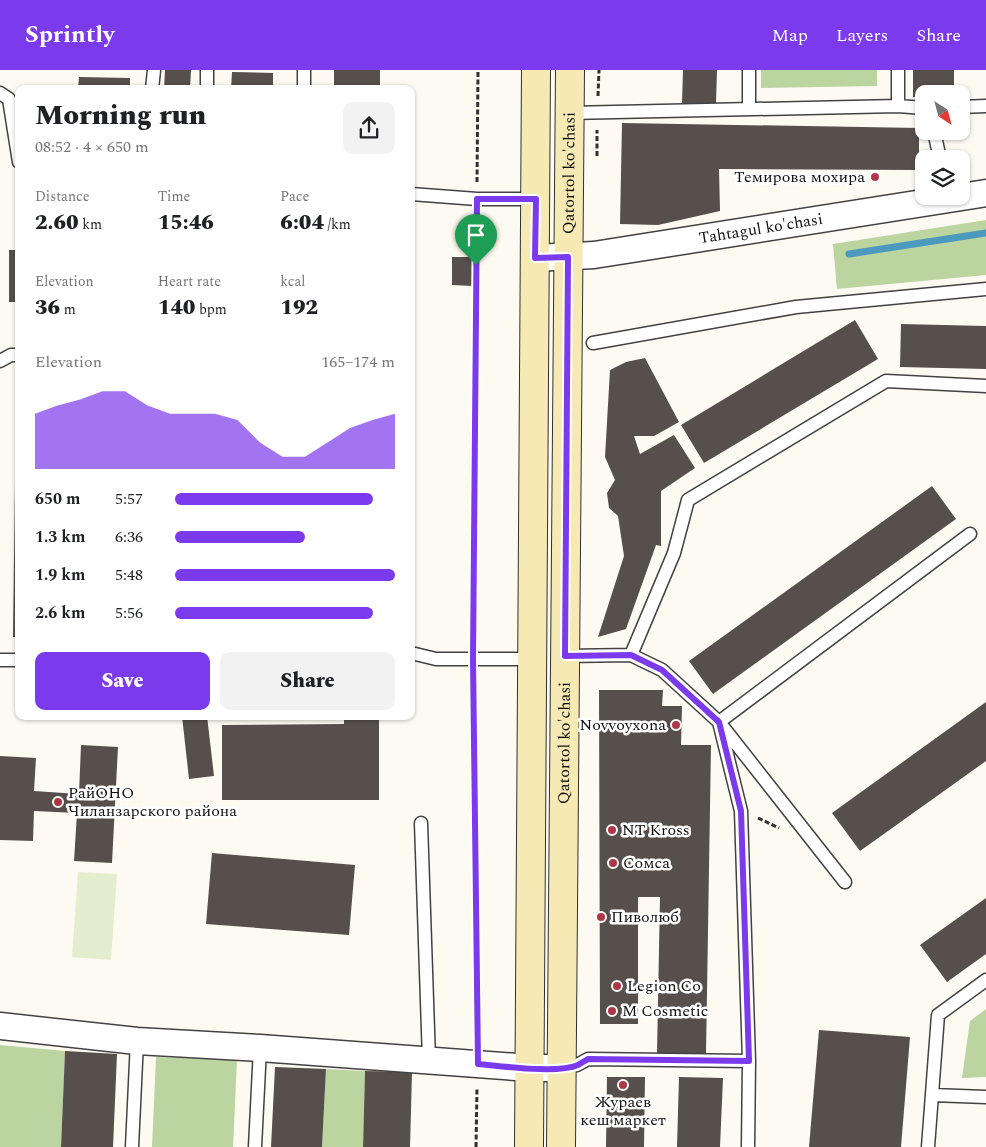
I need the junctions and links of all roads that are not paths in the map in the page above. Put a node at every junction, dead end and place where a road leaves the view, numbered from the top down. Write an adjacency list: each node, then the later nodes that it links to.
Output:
1 (154, 70): 8 (lane)
2 (207, 70): 9 (lane)
3 (304, 70): 10 (lane)
4 (536, 70): 22 (main road, Qatortol ko'chasi)
5 (570, 70): 17 (main road, Qatortol ko'chasi)
6 (749, 70): 16 (lane)
7 (898, 70): 12 (lane)
8 (152, 85)
9 (207, 85)
10 (304, 85)
11 (0, 93): 18 (lane)
12 (898, 106): 14 (lane); 16 (lane)
13 (986, 106): 15 (lane)
14 (915, 107)
15 (970, 107)
16 (749, 109): 17 (lane)
17 (569, 112): 24 (main road, Qatortol ko'chasi)
18 (15, 139)
19 (986, 193): 21 (street, Tahtagul ko'chasi)
20 (415, 194): 22 (lane)
21 (970, 195)
22 (536, 199): 25 (main road, Qatortol ko'chasi)
23 (915, 204): 24 (street, Tahtagul ko'chasi)
24 (568, 257): 25 (street, Tahtagul ko'chasi); 34 (main road, Qatortol ko'chasi)
25 (535, 258): 35 (main road, Qatortol ko'chasi)
26 (986, 289): 27 (lane)
27 (593, 343)
28 (15, 355): 29 (lane)
29 (0, 361)
30 (986, 386): 33 (lane)
31 (970, 534): 38 (lane)
32 (415, 654): 35 (lane)
33 (631, 655): 34 (lane); 38 (lane)
34 (565, 656): 48 (main road, Qatortol ko'chasi)
35 (533, 659): 47 (main road, Qatortol ko'chasi)
36 (0, 660): 37 (lane)
37 (15, 660)
38 (719, 722): 40 (lane); 46 (lane)
39 (421, 823): 45 (lane)
40 (845, 882)
41 (986, 980): 49 (lane)
42 (0, 1026): 43 (street)
43 (137, 1042): 44 (street); 51 (lane)
44 (260, 1048): 45 (street); 52 (lane)
45 (429, 1060): 47 (street)
46 (749, 1061): 48 (lane); 55 (lane)
47 (530, 1068): 48 (street); 53 (main road, Qatortol ko'chasi)
48 (562, 1068): 54 (main road, Qatortol ko'chasi)
49 (932, 1095): 50 (lane); 56 (lane)
50 (986, 1097)
51 (132, 1147)
52 (256, 1147)
53 (529, 1147)
54 (561, 1147)
55 (748, 1147)
56 (928, 1147)

